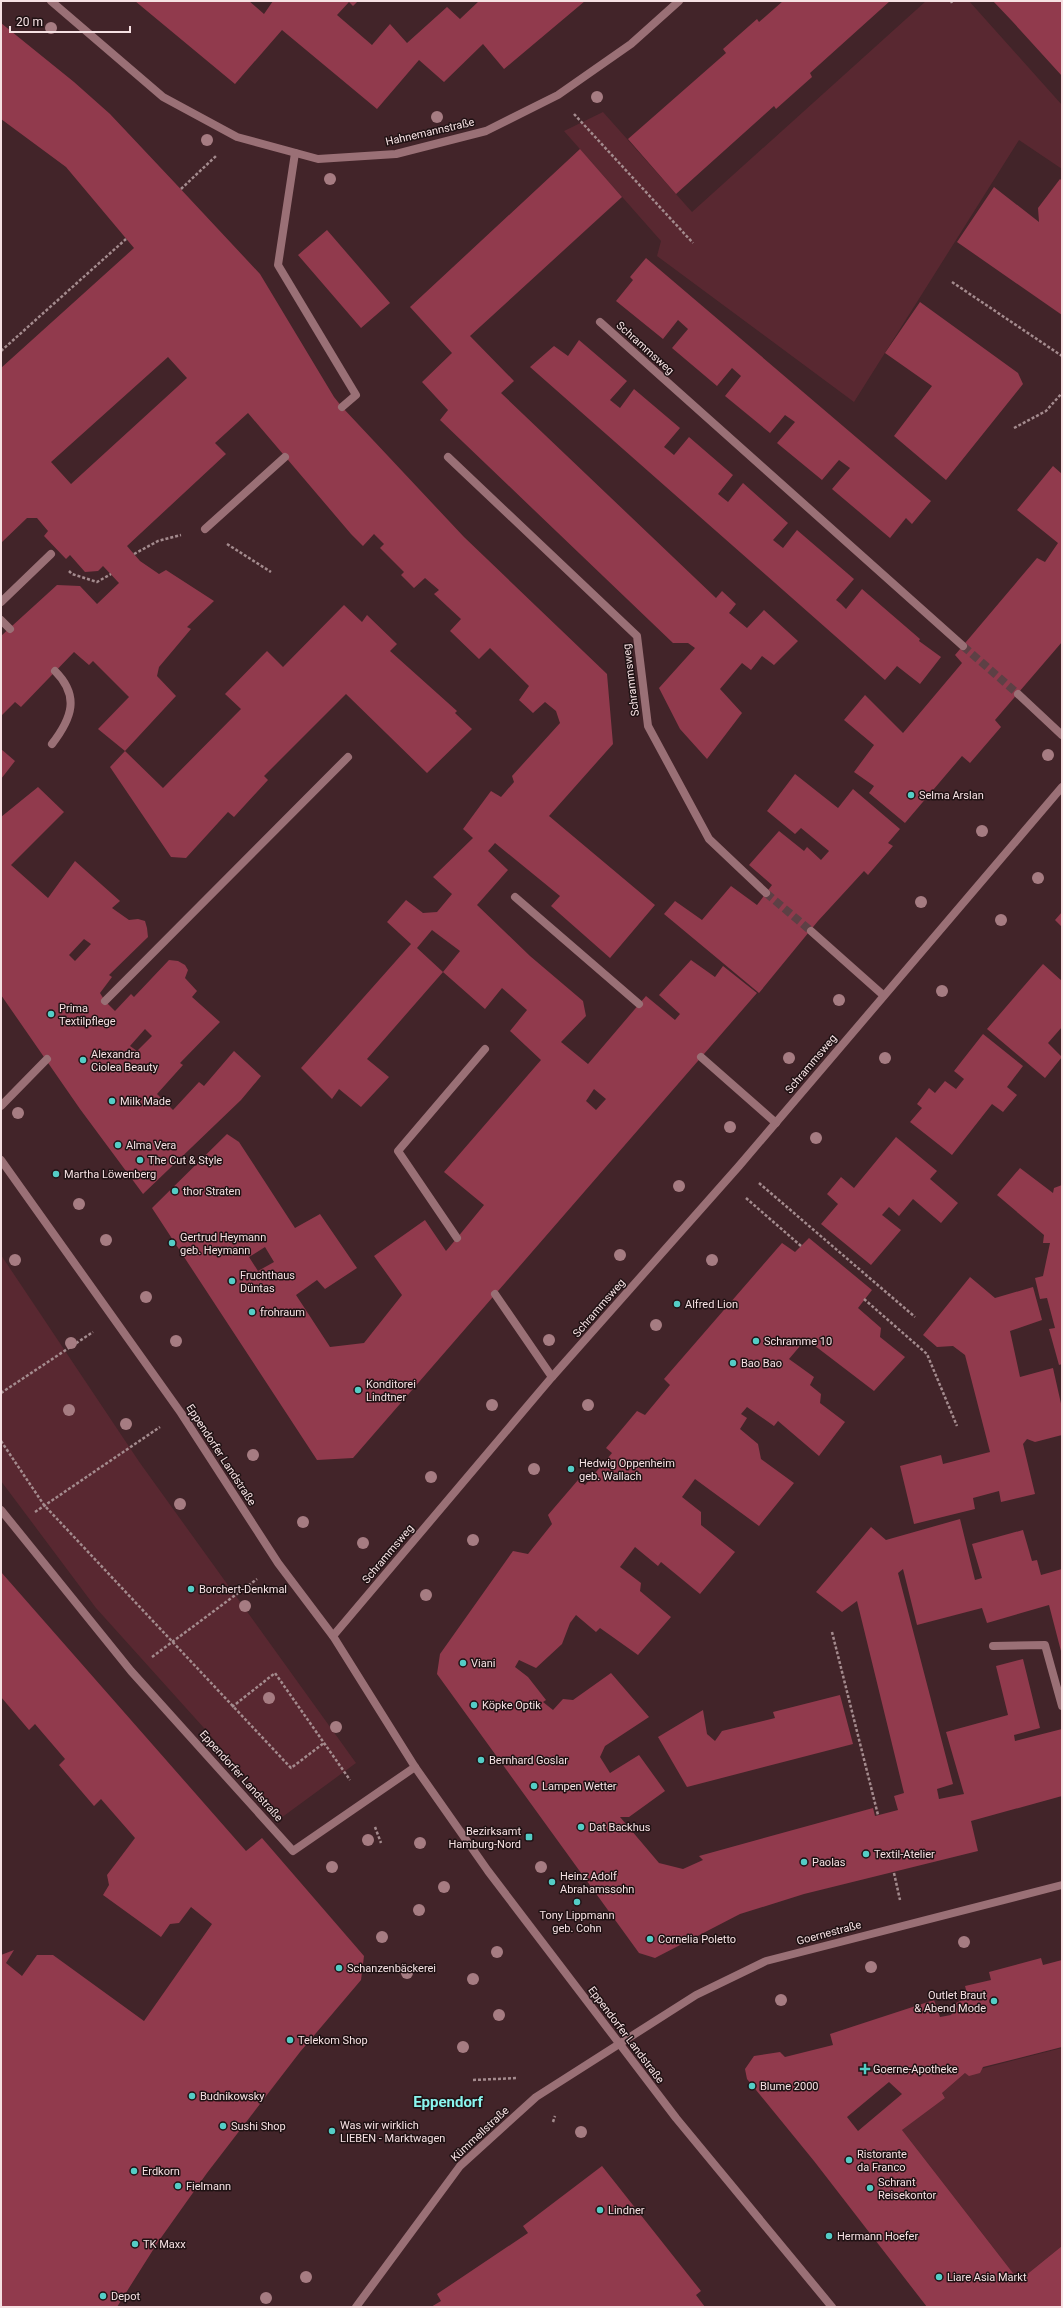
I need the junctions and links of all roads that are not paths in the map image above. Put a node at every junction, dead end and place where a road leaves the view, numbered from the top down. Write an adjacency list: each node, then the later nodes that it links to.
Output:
1 (51, 1): 3 (street, Hahnemannstraße)
2 (679, 1): 3 (street, Hahnemannstraße)
3 (295, 153): 5 (street)
4 (600, 322): 13 (street, Schrammsweg)
5 (342, 407)
6 (285, 457): 8 (street)
7 (448, 457): 20 (street, Schrammsweg)
8 (205, 529)
9 (51, 554): 10 (street)
10 (1, 602)
11 (1, 620): 12 (street)
12 (10, 628)
13 (963, 646)
14 (55, 671): 17 (street)
15 (1018, 694): 16 (street)
16 (1062, 735)
17 (52, 744)
18 (348, 757): 24 (street)
19 (1062, 787): 23 (street, Schrammsweg)
20 (766, 894)
21 (515, 897): 25 (street)
22 (811, 931): 23 (street)
23 (883, 995): 30 (street, Schrammsweg)
24 (105, 1001)
25 (639, 1004)
26 (485, 1049): 32 (street)
27 (701, 1058): 30 (street)
28 (47, 1059): 29 (street)
29 (1, 1106)
30 (776, 1122): 34 (street, Schrammsweg)
31 (1, 1160): 36 (street, Eppendorfer Landstraße)
32 (457, 1238)
33 (495, 1294): 34 (street)
34 (552, 1377): 36 (street, Schrammsweg)
35 (1, 1510): 39 (street, Eppendorfer Landstraße)
36 (332, 1636): 39 (street, Eppendorfer Landstraße)
37 (993, 1646): 38 (street)
38 (1062, 1706)
39 (415, 1768): 41 (street, Eppendorfer Landstraße)
40 (1062, 1885): 41 (street, Goernestraße)
41 (618, 2043): 42 (street, Kümmellstraße); 43 (street, Eppendorfer Landstraße)
42 (356, 2307)
43 (832, 2307)

